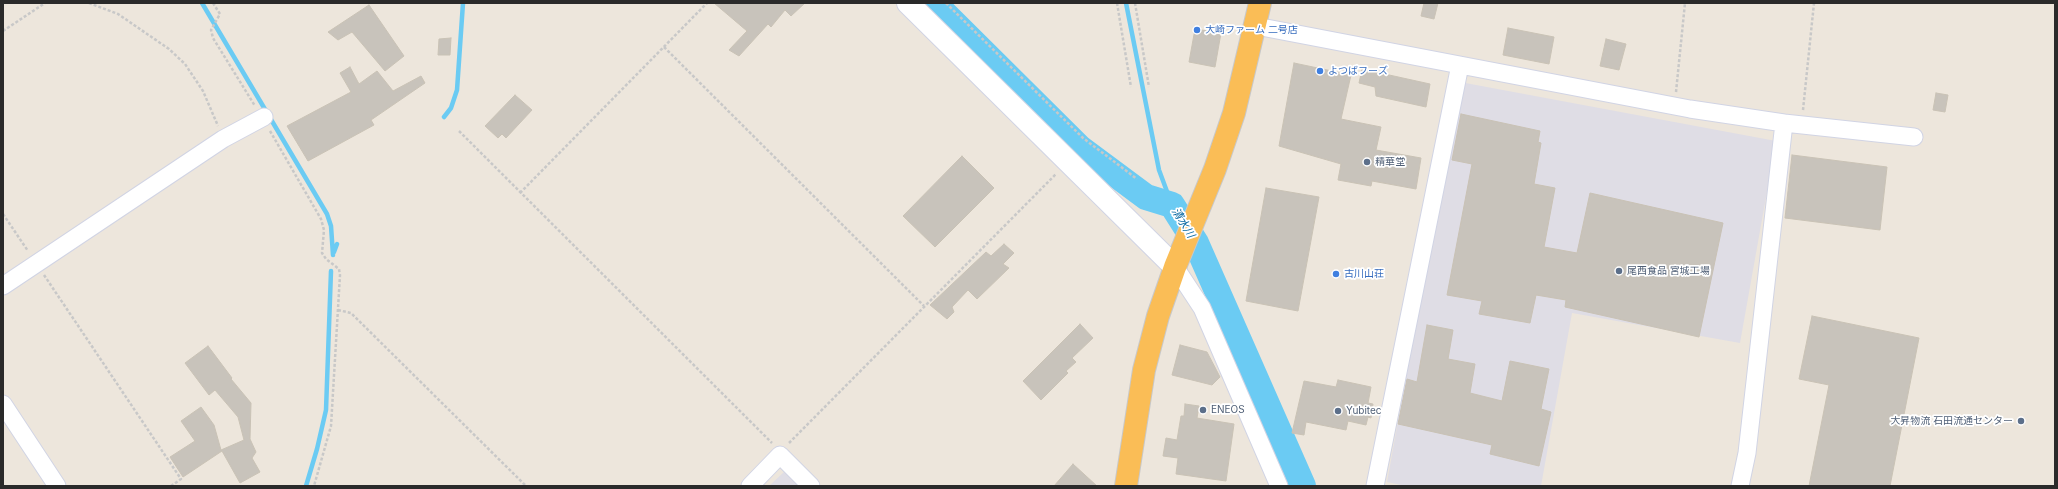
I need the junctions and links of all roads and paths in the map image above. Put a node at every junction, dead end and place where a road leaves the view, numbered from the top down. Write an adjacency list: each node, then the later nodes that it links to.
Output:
1 (45, 3): 13 (path)
2 (89, 3): 24 (path)
3 (213, 3): 19 (path)
4 (707, 3): 14 (path)
5 (908, 3): 25 (street)
6 (946, 3): 26 (path)
7 (1117, 3): 16 (path)
8 (1135, 3): 17 (path)
9 (1260, 3): 12 (highway)
10 (1685, 3): 18 (path)
11 (1814, 3): 21 (path)
12 (1256, 26): 15 (street); 30 (highway)
13 (3, 31)
14 (664, 47): 27 (path); 32 (path)
15 (1460, 65): 18 (street); 44 (street)
16 (1131, 87)
17 (1149, 87)
18 (1675, 106): 20 (street)
19 (263, 117): 24 (street); 33 (path)
20 (1784, 123): 21 (street); 45 (street)
21 (1802, 125): 23 (street)
22 (459, 131): 27 (path)
23 (1914, 138)
24 (223, 139): 29 (street)
25 (1068, 162): 30 (street); 32 (path)
26 (1137, 179)
27 (520, 193): 35 (path)
28 (3, 214): 29 (path)
29 (37, 264): 31 (street); 37 (path)
30 (1176, 264): 42 (highway); 43 (street)
31 (3, 286)
32 (924, 306): 35 (path)
33 (338, 310): 38 (path); 39 (path)
34 (3, 404): 36 (street)
35 (780, 454): 40 (street); 41 (street)
36 (57, 486)
37 (172, 486)
38 (314, 486)
39 (526, 486)
40 (750, 486)
41 (811, 486)
42 (1126, 486)
43 (1279, 486)
44 (1375, 486)
45 (1740, 486)

